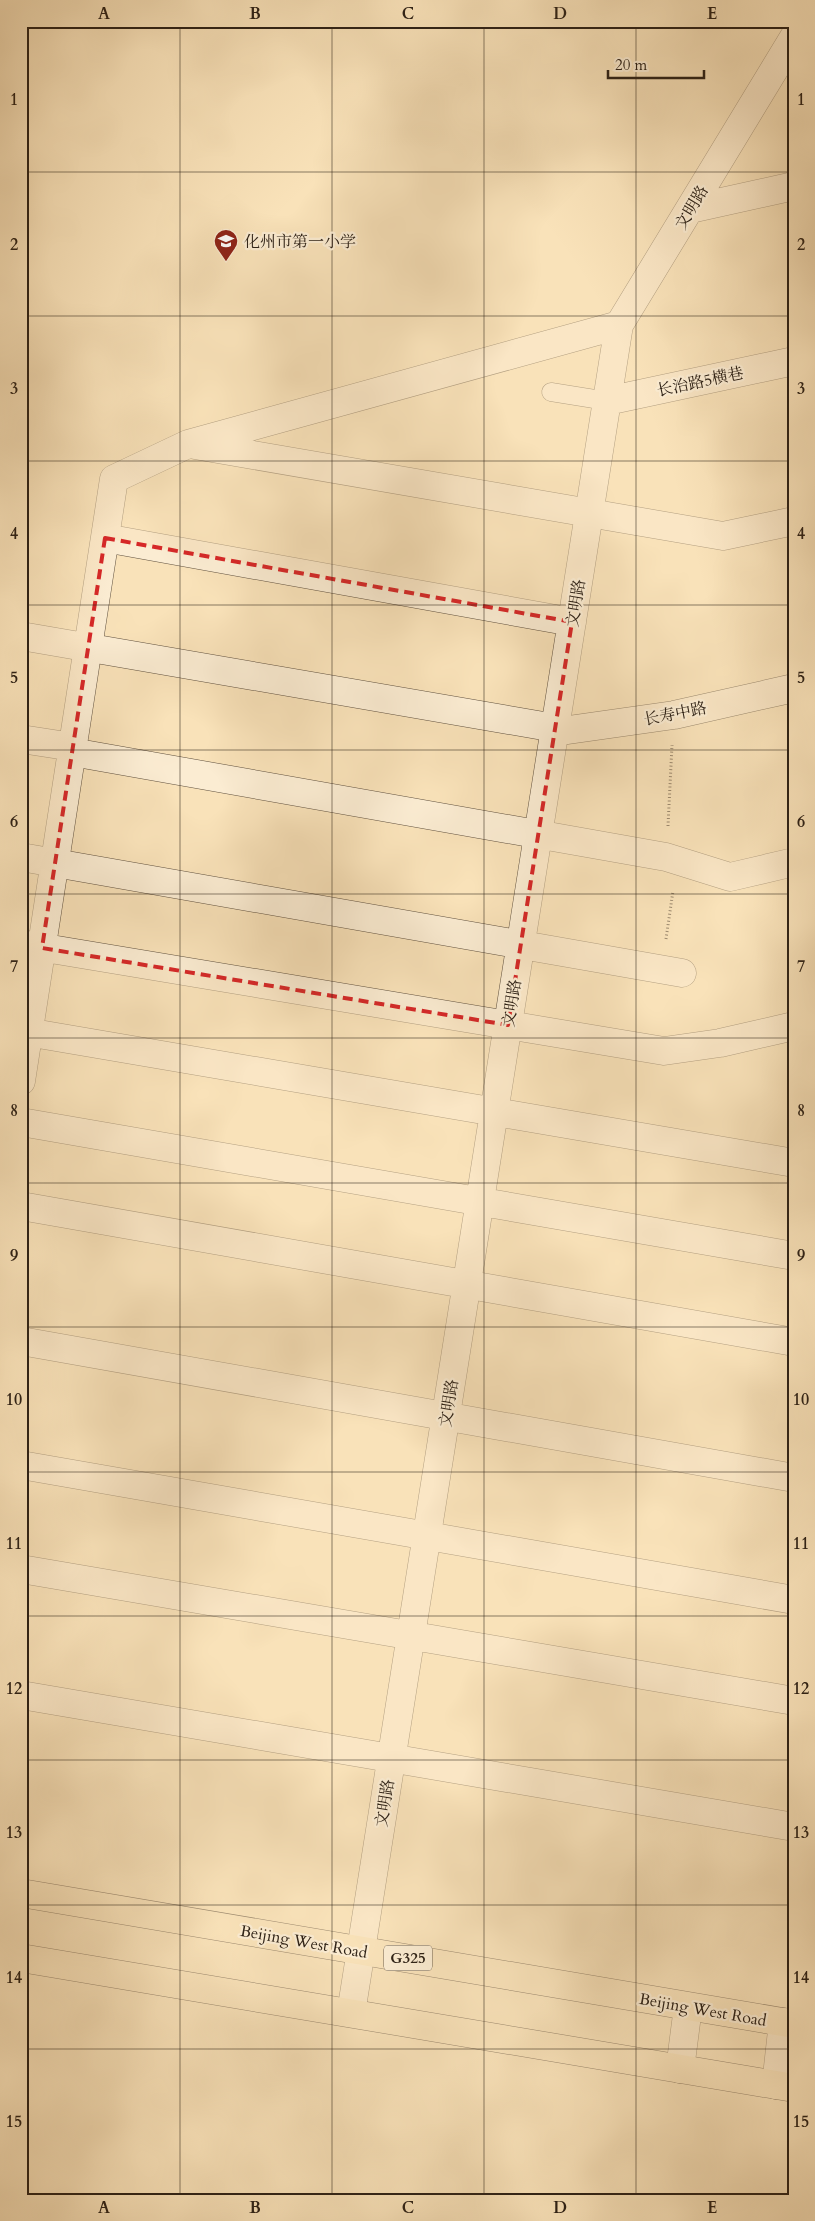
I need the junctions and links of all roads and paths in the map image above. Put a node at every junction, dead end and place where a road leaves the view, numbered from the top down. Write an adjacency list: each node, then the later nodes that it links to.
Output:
1 (794, 37): 3 (street, 文明路)
2 (794, 186): 3 (street)
3 (690, 208): 4 (street, 文明路)
4 (619, 325): 7 (street, 文明路); 8 (street)
5 (794, 361): 7 (street, 长治路5横巷)
6 (552, 392): 7 (lane)
7 (607, 401): 9 (street, 文明路)
8 (188, 444): 9 (street); 11 (street)
9 (589, 512): 10 (street); 12 (street, 文明路)
10 (794, 521)
11 (105, 538): 12 (street); 14 (street)
12 (572, 622): 17 (street, 文明路)
13 (21, 636): 14 (street, 长寿中路)
14 (88, 648): 17 (street, 长寿中路); 19 (street)
15 (794, 688): 16 (street, 长寿中路)
16 (674, 715): 17 (street, 长寿中路); 22 (path)
17 (555, 730): 20 (street, 文明路)
18 (21, 739): 19 (street)
19 (72, 749): 20 (street); 23 (street)
20 (538, 835): 22 (street); 25 (street, 文明路)
21 (21, 857): 23 (street)
22 (672, 859): 24 (street); 27 (path)
23 (55, 862): 25 (street); 26 (street)
24 (794, 862)
25 (521, 944): 27 (street); 28 (street, 文明路)
26 (32, 946): 28 (street); 30 (street)
27 (671, 971)
28 (508, 1026): 29 (street); 32 (street, 文明路)
29 (794, 1026)
30 (25, 1032): 31 (street); 32 (street)
31 (21, 1081)
32 (494, 1112): 34 (street); 35 (street, 文明路)
33 (21, 1122): 35 (street)
34 (794, 1163)
35 (480, 1201): 37 (street); 38 (street, 文明路)
36 (21, 1206): 38 (street)
37 (794, 1256)
38 (467, 1284): 40 (street); 41 (street, 文明路)
39 (21, 1341): 41 (street)
40 (794, 1342)
41 (446, 1417): 43 (street); 44 (street, 文明路)
42 (21, 1465): 44 (street)
43 (794, 1478)
44 (427, 1537): 46 (street); 47 (street, 文明路)
45 (21, 1569): 47 (street)
46 (794, 1600)
47 (411, 1636): 49 (street); 50 (street, 文明路)
48 (21, 1695): 50 (street)
49 (794, 1701)
50 (391, 1757): 51 (street); 53 (street, 文明路)
51 (794, 1827)
52 (21, 1893): 53 (highway, Beijing West Road / G325)
53 (361, 1950): 55 (highway, Beijing West Road / G325); 56 (street, 文明路)
54 (21, 1958): 56 (highway)
55 (688, 2007): 57 (highway, Beijing West Road / G325); 58 (street)
56 (351, 2014): 58 (highway)
57 (788, 2023): 59 (street)
58 (680, 2069): 59 (highway)
59 (785, 2087)

